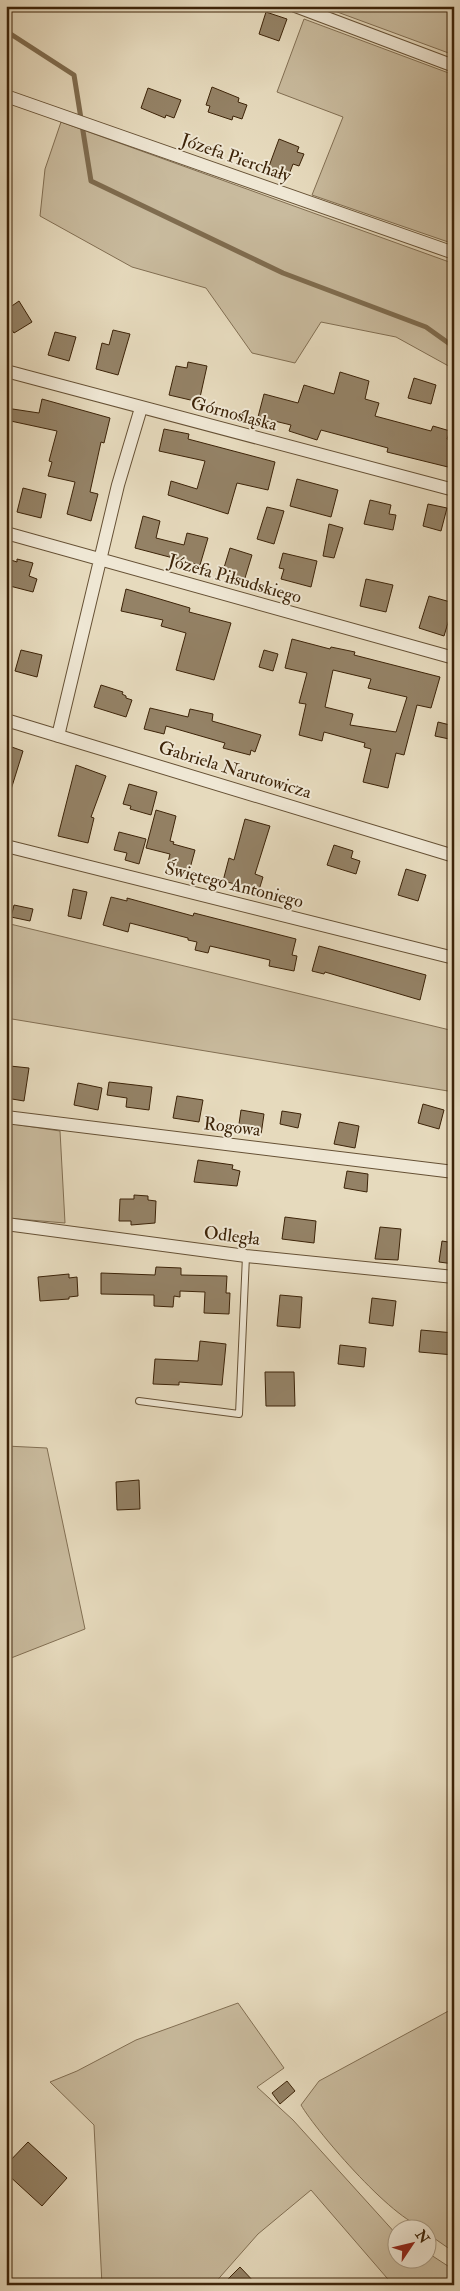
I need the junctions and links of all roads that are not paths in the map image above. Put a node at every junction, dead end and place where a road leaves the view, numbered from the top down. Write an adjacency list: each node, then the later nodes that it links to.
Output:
1 (295, 6): 2 (street)
2 (454, 66)
3 (6, 96): 4 (street, Józefa Pierchały)
4 (454, 254)
5 (6, 371): 6 (street, Górnośląska)
6 (141, 408): 7 (street, Górnośląska); 9 (street)
7 (454, 490)
8 (6, 533): 9 (street, Józefa Piłsudskiego)
9 (101, 560): 10 (street, Józefa Piłsudskiego); 12 (street)
10 (454, 658)
11 (6, 720): 12 (street, Gabriela Narutowicza)
12 (58, 736): 14 (street, Gabriela Narutowicza)
13 (6, 846): 15 (street, Świętego Antoniego)
14 (454, 856)
15 (454, 958)
16 (6, 1116): 17 (street, Rogowa)
17 (454, 1172)
18 (6, 1224): 19 (street, Odległa)
19 (246, 1256): 20 (street, Odległa); 21 (lane)
20 (454, 1277)
21 (139, 1401)

